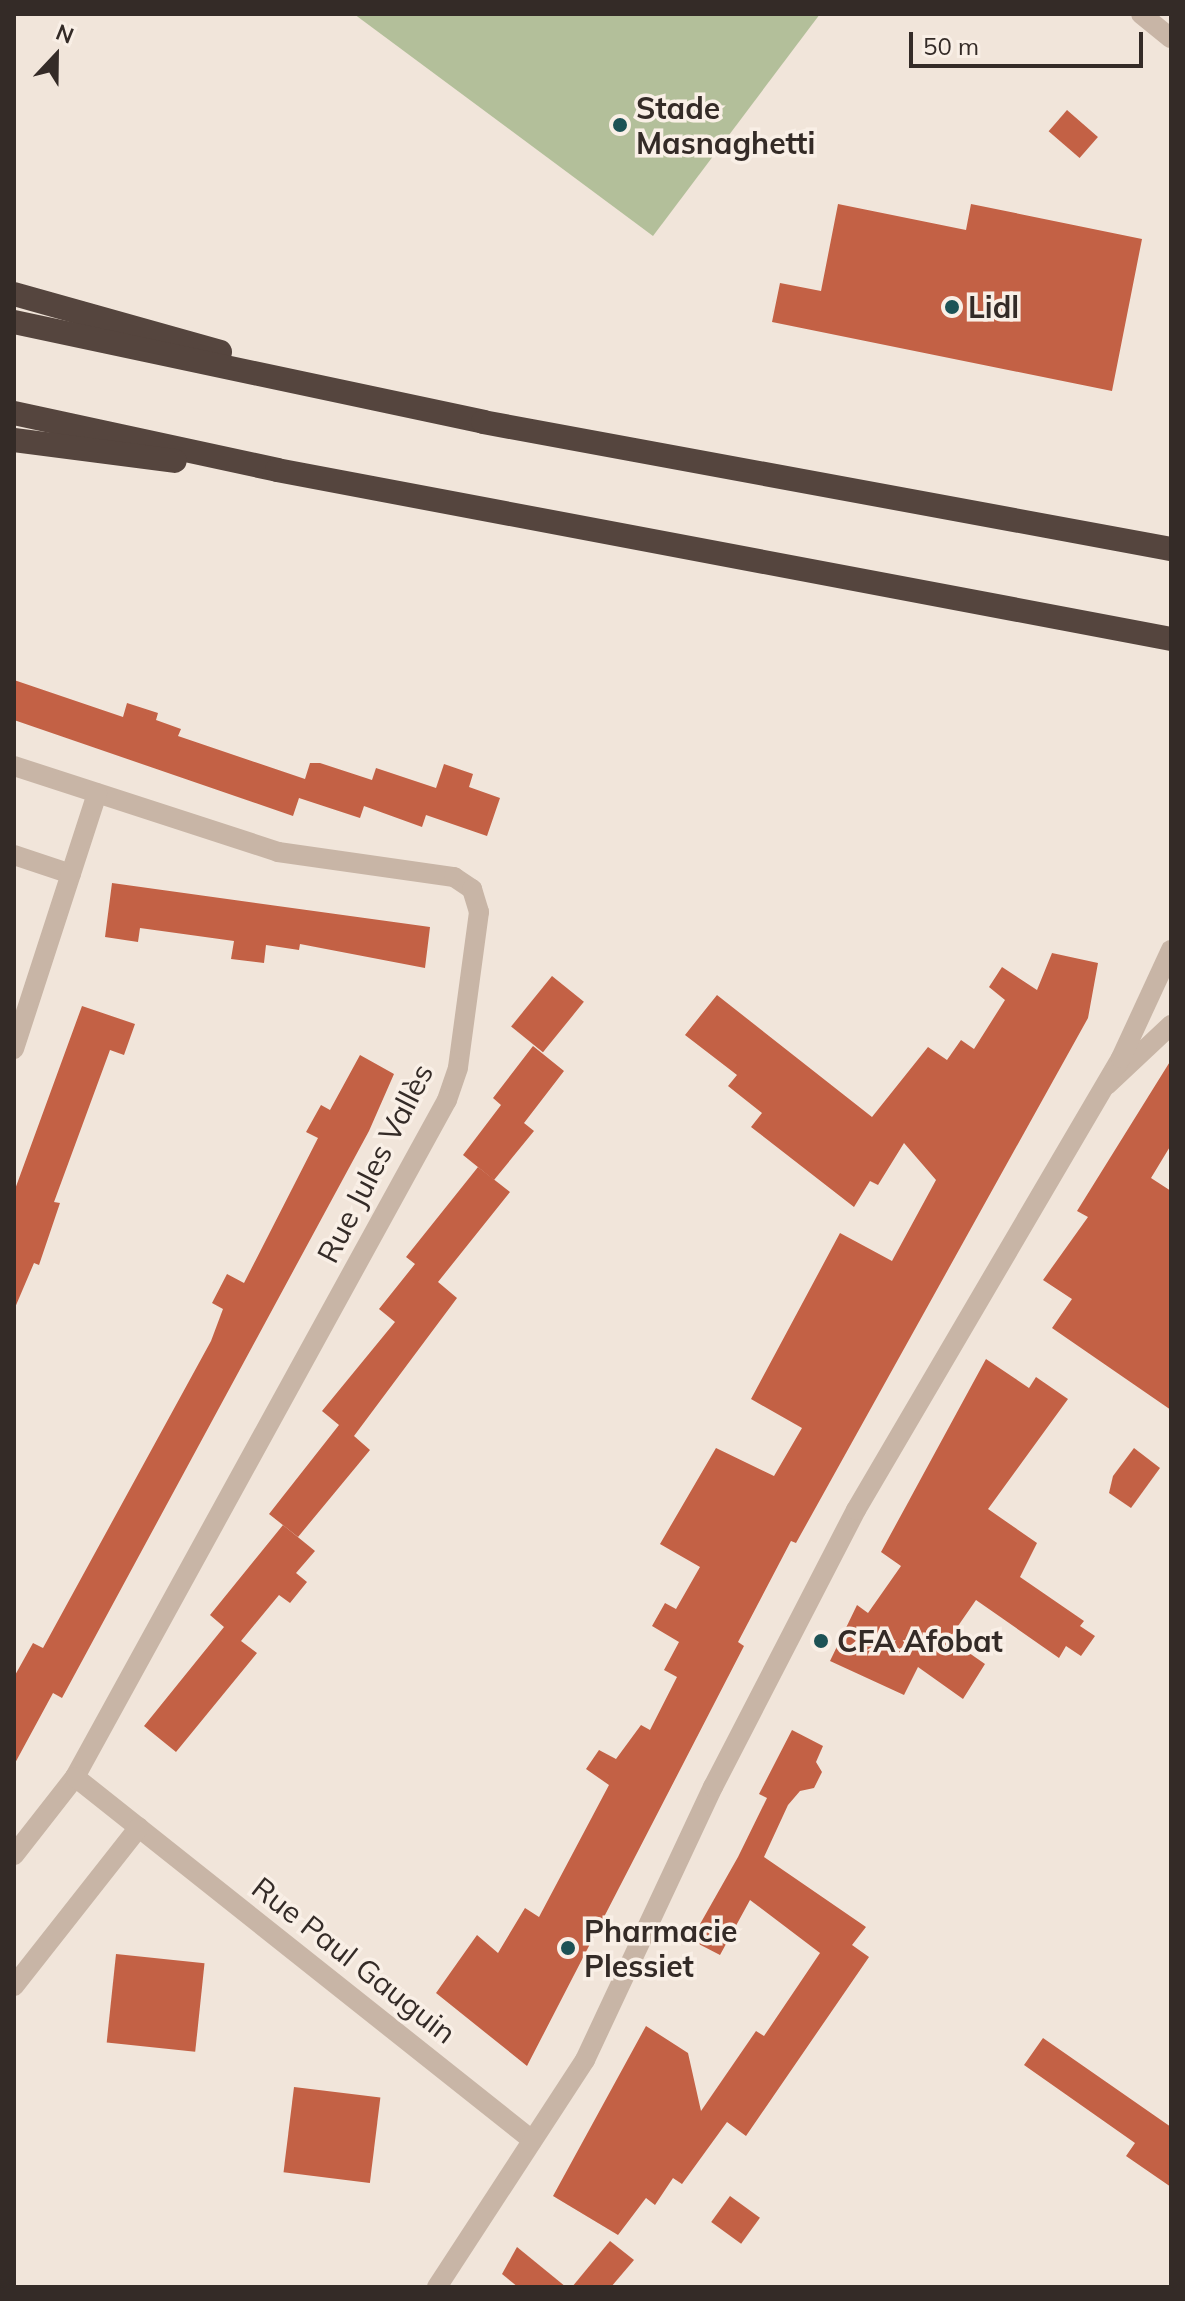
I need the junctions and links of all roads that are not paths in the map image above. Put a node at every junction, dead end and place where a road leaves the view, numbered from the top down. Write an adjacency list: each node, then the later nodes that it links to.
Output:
1 (1141, 14): 2 (street)
2 (1171, 38)
3 (14, 294): 5 (highway)
4 (14, 322): 5 (highway)
5 (402, 406): 9 (highway)
6 (14, 413): 8 (highway)
7 (14, 440): 8 (highway)
8 (277, 470): 10 (highway)
9 (1171, 549)
10 (1171, 639)
11 (14, 766): 12 (street, Rue Jules Vallès)
12 (97, 793): 14 (street); 19 (street, Rue Jules Vallès)
13 (14, 855): 14 (street)
14 (71, 874): 17 (street)
15 (1171, 950): 18 (street)
16 (1171, 1025): 18 (street)
17 (14, 1049)
18 (1101, 1090): 23 (street)
19 (75, 1777): 20 (street, Rue Paul Gauguin); 21 (street, Rue Jules Vallès)
20 (139, 1827): 22 (street); 23 (street, Rue Paul Gauguin)
21 (14, 1855)
22 (14, 1986)
23 (532, 2140): 24 (street)
24 (437, 2287)

